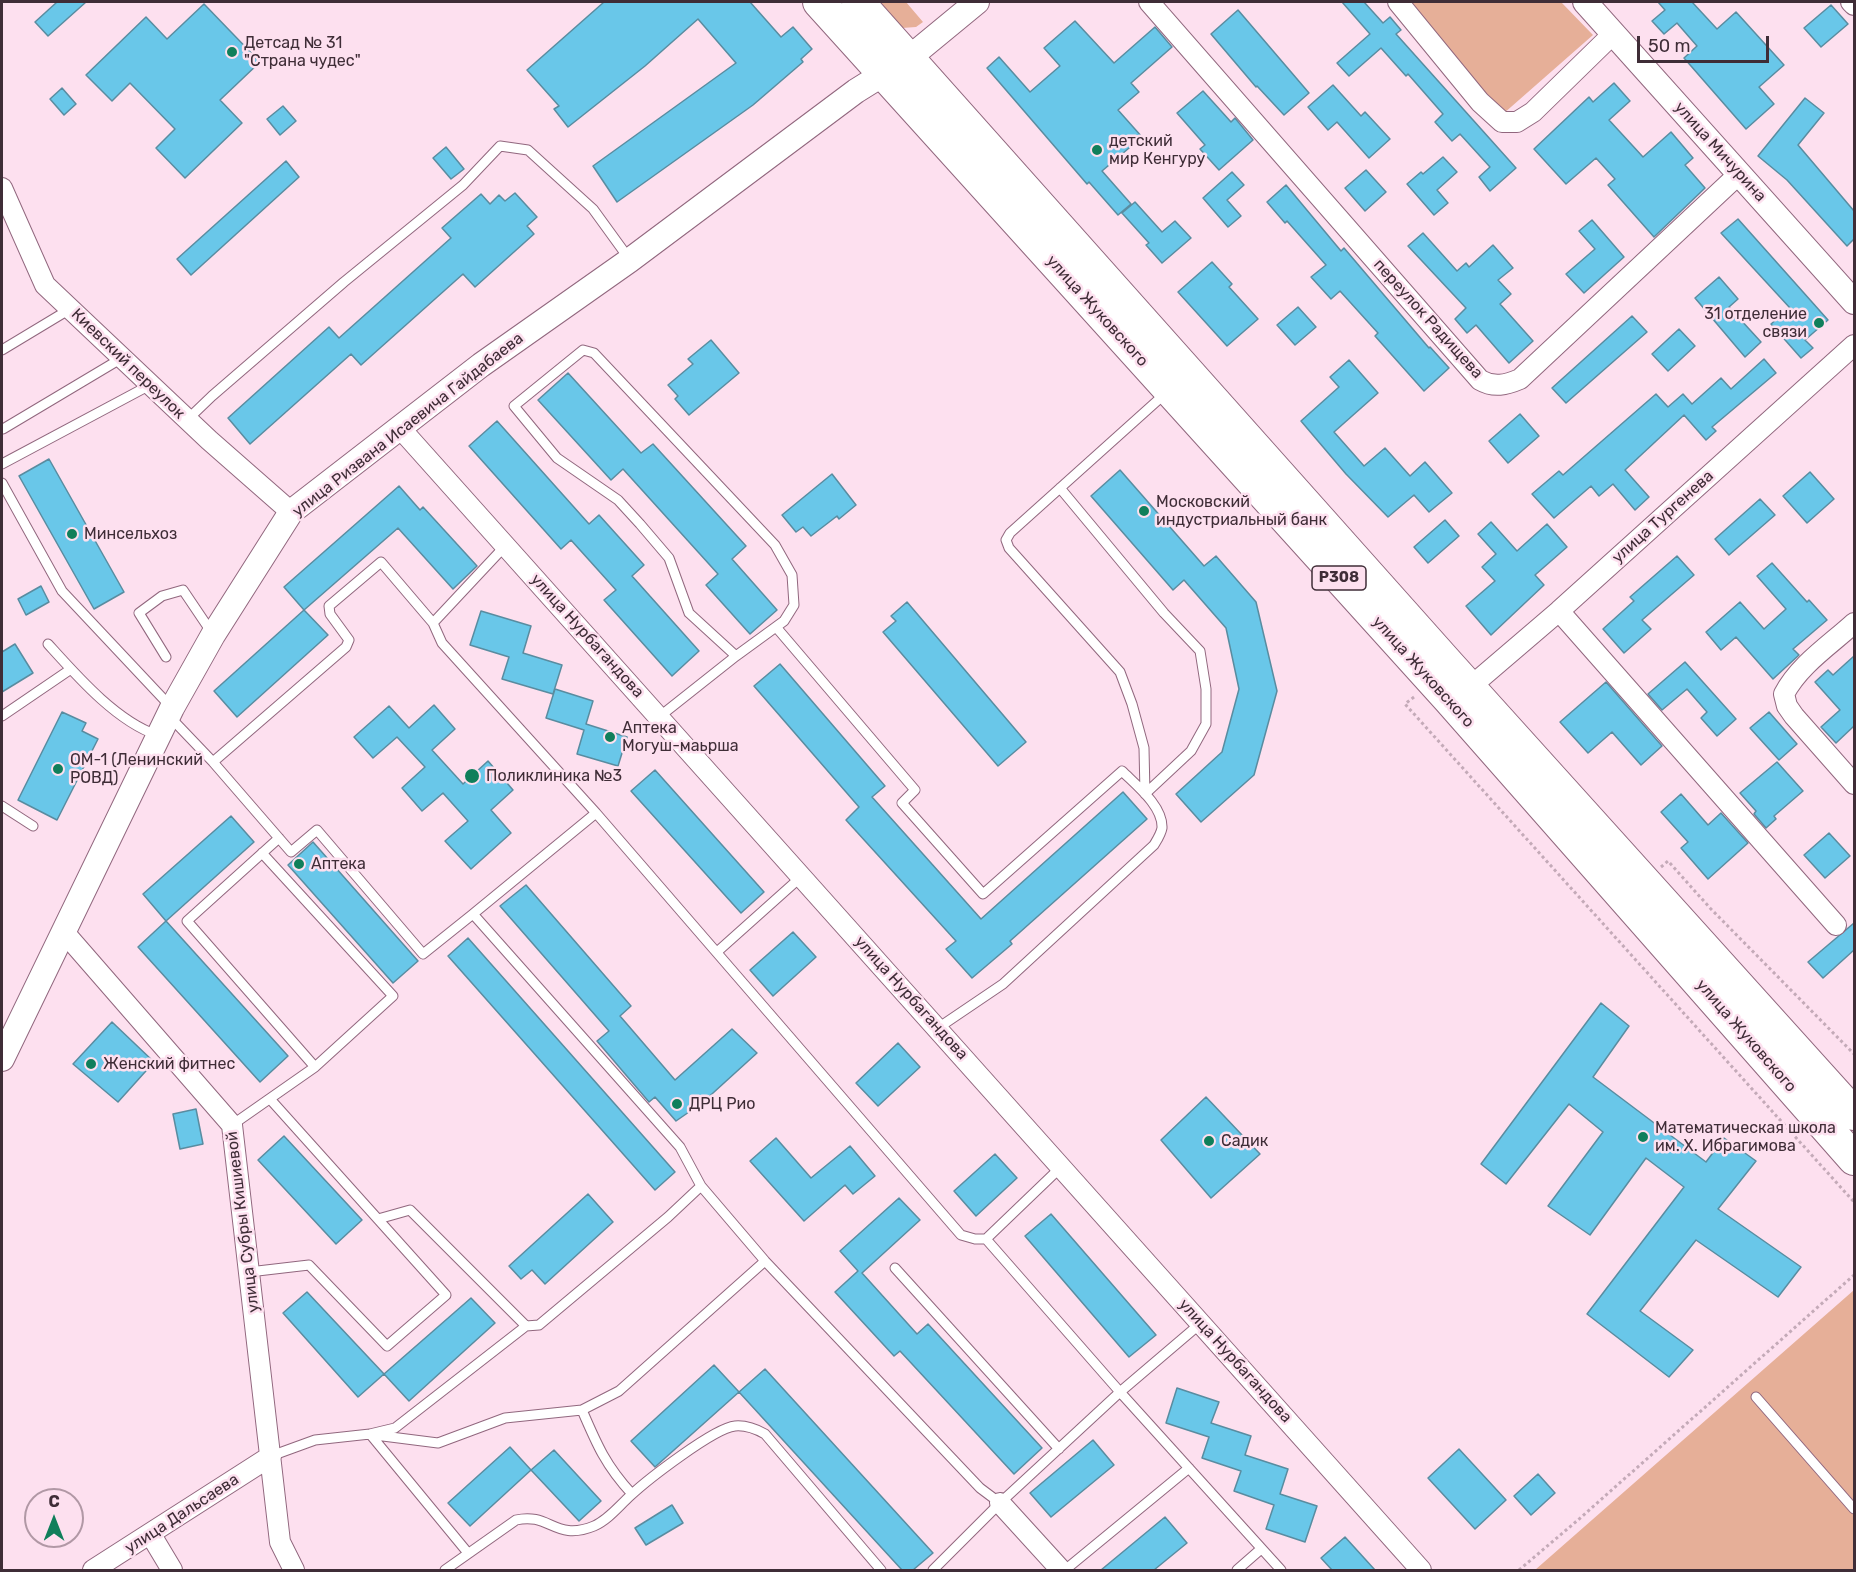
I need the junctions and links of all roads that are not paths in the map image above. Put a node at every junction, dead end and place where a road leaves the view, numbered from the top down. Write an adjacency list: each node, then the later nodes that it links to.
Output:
1 (819, 2): 11 (main road, улица Жуковского / P308)
2 (858, 2): 10 (main road, P308)
3 (977, 2): 10 (street, улица Ризвана Исаевича Гайдабаева)
4 (1149, 2): 12 (street, переулок Радищева)
5 (1398, 2): 9 (street)
6 (1585, 2): 9 (street, улица Мичурина)
7 (1851, 2): 8 (street)
8 (1854, 5)
9 (1614, 33): 12 (street, улица Мичурина)
10 (909, 58): 11 (street, улица Ризвана Исаевича Гайдабаева); 39 (main road, P308)
11 (882, 74): 14 (street, улица Ризвана Исаевича Гайдабаева); 21 (main road, улица Жуковского / P308)
12 (1739, 174): 15 (street, улица Мичурина)
13 (2, 188): 16 (street, Киевский переулок)
14 (630, 260): 22 (lane); 23 (street, улица Ризвана Исаевича Гайдабаева)
15 (1854, 302)
16 (70, 309): 18 (lane); 19 (street, Киевский переулок)
17 (1854, 345): 30 (street, улица Тургенева)
18 (2, 350)
19 (123, 358): 20 (street, Киевский переулок); 24 (lane)
20 (151, 385): 22 (street, Киевский переулок); 25 (lane)
21 (1169, 390): 27 (lane); 62 (main road, улица Жуковского / P308)
22 (188, 420): 28 (street, Киевский переулок)
23 (400, 428): 28 (street, улица Ризвана Исаевича Гайдабаева); 29 (street, улица Нурбагандова)
24 (3, 429)
25 (2, 464)
26 (2, 483): 42 (lane)
27 (1060, 488): 45 (lane); 45 (lane)
28 (291, 512): 34 (street, улица Ризвана Исаевича Гайдабаева)
29 (506, 545): 31 (lane); 41 (street, улица Нурбагандова)
30 (1559, 610): 39 (street, улица Тургенева); 53 (street)
31 (433, 623): 43 (lane); 47 (lane)
32 (1854, 623): 44 (street)
33 (776, 627): 36 (lane); 36 (lane); 45 (lane)
34 (213, 635): 37 (lane); 42 (street, улица Ризвана Исаевича Гайдабаева)
35 (48, 644): 38 (lane)
36 (736, 656): 41 (lane)
37 (166, 657)
38 (71, 669): 40 (lane); 42 (lane)
39 (1470, 688): 60 (main road, P308)
40 (2, 716)
41 (659, 717): 51 (street, улица Нурбагандова)
42 (166, 719): 43 (lane); 54 (street, улица Ризвана Исаевича Гайдабаева)
43 (213, 762): 49 (lane)
44 (1854, 784)
45 (1145, 794): 56 (lane)
46 (2, 806): 48 (lane)
47 (596, 813): 52 (lane); 55 (lane)
48 (33, 826)
49 (279, 838): 50 (lane); 52 (lane)
50 (262, 853): 58 (lane); 58 (lane)
51 (802, 876): 55 (lane); 56 (street, улица Нурбагандова)
52 (473, 914): 64 (lane)
53 (1836, 925)
54 (63, 931): 57 (street, улица Ризвана Исаевича Гайдабаева); 61 (street, улица Субры Кишиевой)
55 (717, 952): 66 (lane)
56 (938, 1028): 63 (street, улица Нурбагандова)
57 (2, 1059)
58 (315, 1067): 59 (lane)
59 (270, 1099): 61 (lane); 65 (lane)
60 (1854, 1114)
61 (232, 1125): 69 (street, улица Субры Кишиевой)
62 (1854, 1159)
63 (1061, 1167): 66 (lane); 70 (street, улица Нурбагандова)
64 (701, 1186): 67 (lane); 71 (lane)
65 (378, 1219): 69 (lane); 71 (lane)
66 (986, 1239): 72 (lane)
67 (765, 1261): 74 (lane); 80 (lane)
68 (895, 1268): 76 (lane)
69 (249, 1272): 77 (street, улица Субры Кишиевой)
70 (1201, 1323): 72 (lane); 94 (street, улица Нурбагандова)
71 (526, 1326): 75 (lane)
72 (1120, 1392): 76 (lane); 78 (lane)
73 (1756, 1397): 81 (lane)
74 (582, 1410): 75 (lane); 79 (lane)
75 (370, 1434): 77 (lane); 84 (lane)
76 (1059, 1449): 80 (lane)
77 (271, 1456): 82 (street, улица Дальсаева); 88 (street, улица Субры Кишиевой)
78 (1189, 1468): 83 (lane); 85 (lane)
79 (632, 1494): 84 (lane); 90 (lane)
80 (1000, 1503): 85 (street); 91 (lane)
81 (1854, 1509)
82 (151, 1535): 86 (street, улица Дальсаева); 87 (street)
83 (1261, 1549): 92 (lane); 93 (lane)
84 (468, 1553): 89 (lane)
85 (1056, 1569)
86 (93, 1570)
87 (172, 1570)
88 (294, 1570)
89 (444, 1570)
90 (881, 1570)
91 (933, 1570)
92 (1237, 1570)
93 (1281, 1570)
94 (1421, 1570)

